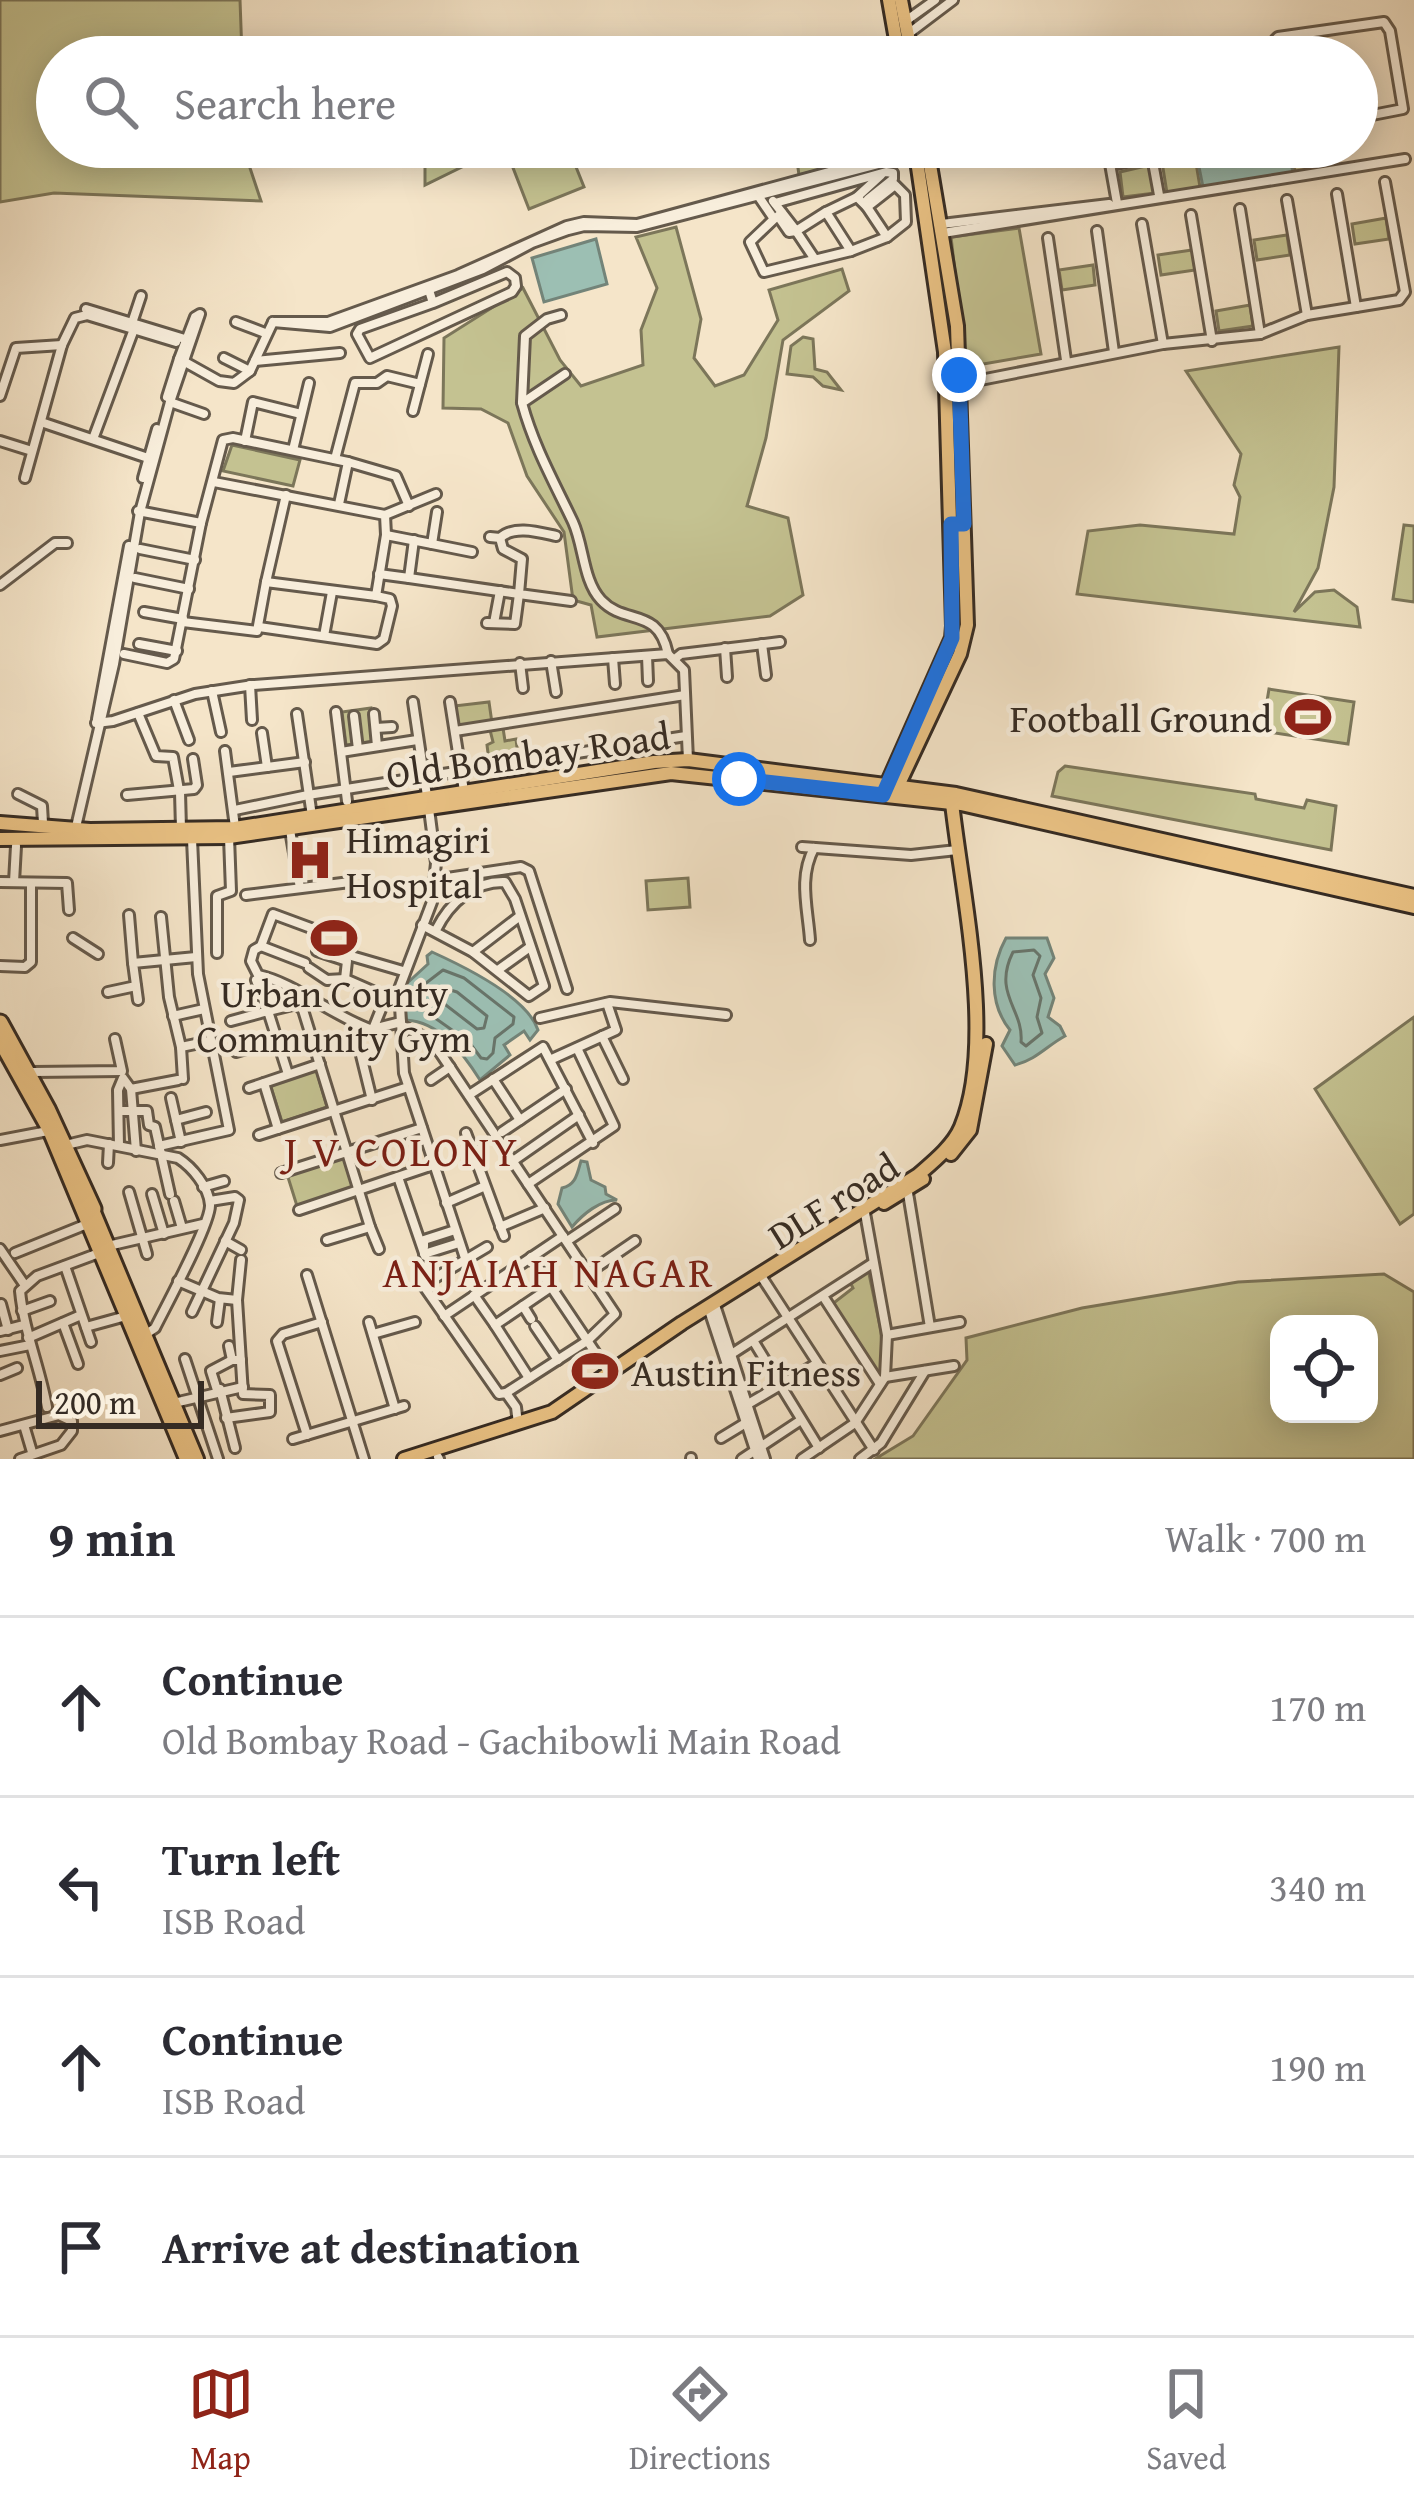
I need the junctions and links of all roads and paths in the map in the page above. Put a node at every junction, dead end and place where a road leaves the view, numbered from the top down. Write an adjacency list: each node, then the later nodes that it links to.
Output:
1 (890, 0): 6 (main road)
2 (902, 0): 5 (main road)
3 (935, 0): 5 (street)
4 (953, 0): 5 (street)
5 (907, 28): 7 (main road)
6 (896, 36)
7 (908, 36)
8 (1285, 36): 9 (street)
9 (1378, 114)
10 (1405, 159): 11 (street)
11 (1378, 163)
12 (856, 168): 18 (street)
13 (923, 168): 88 (main road)
14 (926, 168): 31 (main road)
15 (1110, 168): 25 (street)
16 (1154, 168): 21 (street)
17 (1344, 168): 21 (street)
18 (811, 181): 22 (street); 22 (street)
19 (1385, 182): 40 (street)
20 (1337, 194): 40 (street)
21 (1159, 195): 25 (street)
22 (763, 198): 24 (street); 29 (street); 38 (street)
23 (1287, 200): 43 (street)
24 (864, 201): 27 (street); 34 (street); 34 (street)
25 (1113, 203): 31 (street)
26 (1240, 209): 47 (street)
27 (826, 212): 32 (street); 36 (street)
28 (1191, 215): 48 (street)
29 (778, 216): 32 (street); 37 (street)
30 (1142, 224): 49 (street)
31 (943, 228): 60 (main road)
32 (795, 230): 37 (street)
33 (1096, 231): 51 (street)
34 (886, 237): 36 (street)
35 (1048, 238): 57 (street)
36 (851, 251): 37 (street)
37 (814, 258)
38 (431, 295): 38 (street); 46 (street)
39 (141, 296): 45 (street)
40 (1356, 307): 43 (street)
41 (86, 309): 45 (street)
42 (561, 315): 65 (street)
43 (1307, 315): 47 (street)
44 (236, 322): 46 (street)
45 (133, 326): 50 (street); 55 (street); 70 (street)
46 (265, 333): 56 (street)
47 (1260, 334): 48 (street)
48 (1212, 340): 49 (street)
49 (1163, 344): 51 (street)
50 (62, 345): 63 (street); 69 (street)
51 (1114, 352): 57 (street)
52 (340, 353): 56 (street)
53 (428, 354): 62 (street)
54 (224, 358): 58 (street)
55 (182, 360): 58 (street); 64 (street); 75 (street)
56 (255, 361): 58 (street)
57 (1066, 361): 60 (street)
58 (250, 371)
59 (565, 374): 65 (street)
60 (960, 379): 88 (main road)
61 (309, 383): 68 (street)
62 (420, 384): 66 (street); 76 (street)
63 (0, 396)
64 (170, 402): 67 (street); 75 (street)
65 (522, 404): 119 (street)
66 (413, 411)
67 (205, 414)
68 (301, 414): 72 (street); 73 (street)
69 (40, 422): 70 (street); 74 (street)
70 (93, 440): 75 (street)
71 (0, 441): 74 (street)
72 (245, 441): 73 (street); 79 (street)
73 (293, 450): 76 (street)
74 (32, 451): 78 (street)
75 (150, 458): 84 (street)
76 (335, 459): 77 (street)
77 (347, 462): 82 (street); 83 (street)
78 (25, 478)
79 (214, 482): 81 (street); 87 (street)
80 (436, 494): 83 (street)
81 (286, 495): 82 (street); 100 (street)
82 (339, 504): 86 (street)
83 (409, 506): 86 (street)
84 (138, 511): 87 (street); 141 (street)
85 (437, 512): 93 (street)
86 (385, 515): 89 (street)
87 (201, 523): 96 (street)
88 (957, 524): 153 (main road); 159 (main road)
89 (386, 535): 91 (street); 97 (street)
90 (556, 536): 105 (street)
91 (414, 540): 93 (street); 99 (street)
92 (68, 544): 101 (street)
93 (432, 544): 95 (street)
94 (140, 549): 96 (street)
95 (472, 552)
96 (195, 560): 102 (street)
97 (379, 574): 99 (street); 106 (street)
98 (135, 578): 102 (street)
99 (409, 578): 103 (street)
100 (266, 582): 104 (street); 110 (street)
101 (0, 585)
102 (189, 589): 109 (street)
103 (500, 591): 105 (street); 105 (street)
104 (332, 592): 106 (street); 111 (street)
105 (519, 594): 107 (street)
106 (376, 596): 111 (street)
107 (571, 601)
108 (144, 612): 109 (street)
109 (183, 621): 110 (street); 116 (street)
110 (259, 627): 111 (street)
111 (324, 636)
112 (780, 642): 114 (street)
113 (139, 644): 116 (street)
114 (762, 644): 115 (street); 123 (street)
115 (725, 648): 119 (street); 124 (street)
116 (177, 651): 117 (street)
117 (124, 654)
118 (646, 656): 119 (street); 120 (street); 125 (street)
119 (672, 657): 131 (street)
120 (613, 658): 121 (street); 126 (street)
121 (551, 661): 122 (street); 130 (street)
122 (520, 664): 127 (street); 128 (street)
123 (766, 675)
124 (727, 676)
125 (648, 681)
126 (614, 684)
127 (250, 686): 129 (street); 140 (street)
128 (523, 688)
129 (212, 691): 132 (street); 145 (street)
130 (556, 692)
131 (685, 695): 144 (street); 147 (street)
132 (174, 700): 136 (street); 148 (street)
133 (413, 702): 149 (street)
134 (450, 702): 144 (street)
135 (336, 712): 154 (street)
136 (138, 713): 141 (street); 167 (street)
137 (297, 714): 157 (street)
138 (374, 714): 143 (street)
139 (354, 716): 151 (street)
140 (252, 720)
141 (98, 723): 178 (street)
142 (392, 727): 143 (street)
143 (376, 728): 150 (street)
144 (455, 731): 161 (street)
145 (221, 732)
146 (262, 734): 158 (street)
147 (686, 736): 156 (street); 161 (street)
148 (189, 740)
149 (418, 740): 150 (street); 163 (street)
150 (377, 746): 151 (street)
151 (358, 749): 154 (street)
152 (225, 751): 162 (street)
153 (914, 751): 166 (main road); 169 (main road)
154 (341, 752): 165 (street)
155 (194, 759): 167 (street)
156 (688, 760): 160 (main road, Old Bombay Road); 168 (main road, Old Bombay Road)
157 (304, 762): 158 (street); 171 (street)
158 (267, 766): 162 (street)
159 (893, 767): 164 (main road); 169 (main road)
160 (710, 770): 164 (main road, Old Bombay Road); 169 (main road); 174 (main road)
161 (462, 771): 163 (street); 168 (street)
162 (229, 772): 176 (street)
163 (424, 778): 165 (street); 174 (street)
164 (842, 779): 169 (main road, Old Bombay Road)
165 (346, 789): 171 (street); 173 (street)
166 (915, 789): 169 (main road, Old Bombay Road); 195 (main road, Old Bombay Road)
167 (180, 791): 172 (street); 182 (street)
168 (464, 791): 174 (main road, Old Bombay Road)
169 (890, 791): 175 (main road, Old Bombay Road)
170 (18, 794): 180 (street)
171 (308, 795): 176 (street); 177 (street)
172 (127, 796)
173 (347, 801)
174 (428, 802): 177 (main road, Old Bombay Road); 179 (main road); 188 (street)
175 (956, 804): 187 (main road); 196 (main road, Old Bombay Road); 269 (main road)
176 (235, 810): 181 (street)
177 (312, 816): 181 (main road, Old Bombay Road)
178 (71, 828): 180 (main road); 182 (main road); 184 (main road)
179 (290, 830): 181 (main road); 193 (street)
180 (44, 832): 183 (main road)
181 (232, 833): 182 (main road); 208 (street)
182 (186, 834): 212 (street)
183 (0, 835): 184 (main road)
184 (16, 846): 190 (street)
185 (802, 847): 186 (street)
186 (814, 848): 187 (street); 204 (street)
187 (957, 850): 269 (main road)
188 (434, 880): 201 (street); 222 (street)
189 (0, 882): 190 (street)
190 (14, 882): 192 (street)
191 (350, 882): 193 (street)
192 (31, 883): 197 (street); 216 (street)
193 (299, 888): 194 (street)
194 (245, 895)
195 (1414, 896)
196 (1414, 907)
197 (68, 910)
198 (129, 915): 214 (street)
199 (520, 916): 202 (street); 206 (street); 210 (street)
200 (161, 917): 213 (street)
201 (422, 925): 202 (street); 217 (street)
202 (436, 930): 210 (street)
203 (73, 938): 211 (street)
204 (810, 940)
205 (261, 946): 207 (street); 215 (street); 234 (street)
206 (530, 947): 218 (street); 218 (street)
207 (317, 951): 215 (street); 219 (street)
208 (217, 952)
209 (335, 952): 217 (street)
210 (473, 952): 218 (street)
211 (98, 954)
212 (197, 957): 213 (street); 226 (street)
213 (164, 961): 214 (street); 229 (street)
214 (133, 963): 221 (street)
215 (308, 964): 219 (street)
216 (0, 966)
217 (401, 968): 233 (street)
218 (498, 970)
219 (345, 979): 234 (street)
220 (256, 980): 227 (street)
221 (136, 986): 223 (street); 224 (street)
222 (567, 989)
223 (108, 992)
224 (138, 1000)
225 (607, 1003): 228 (street); 230 (street); 235 (street)
226 (204, 1009): 229 (street); 240 (street)
227 (268, 1011): 232 (street); 239 (street); 245 (street)
228 (726, 1015)
229 (173, 1016): 241 (street)
230 (539, 1018)
231 (0, 1019): 247 (main road); 299 (highway)
232 (231, 1022)
233 (401, 1024): 234 (street); 246 (street); 255 (street)
234 (373, 1029)
235 (602, 1036): 242 (street); 251 (street)
236 (0, 1037): 271 (main road); 299 (highway)
237 (115, 1039): 249 (street)
238 (357, 1039): 260 (street)
239 (278, 1040): 243 (street); 248 (street)
240 (210, 1041): 241 (street); 277 (street)
241 (181, 1047): 256 (street)
242 (577, 1048): 244 (street); 278 (street)
243 (236, 1052)
244 (552, 1059): 250 (street); 257 (street)
245 (320, 1064): 248 (street); 262 (street)
246 (450, 1067): 252 (street); 258 (street)
247 (33, 1072): 249 (street); 279 (main road)
248 (288, 1074): 253 (street)
249 (122, 1075): 256 (street); 263 (street)
250 (493, 1079): 258 (street); 266 (street)
251 (623, 1079)
252 (431, 1080)
253 (264, 1083): 254 (street); 270 (street)
254 (249, 1088)
255 (408, 1088): 260 (street); 268 (street)
256 (131, 1089): 261 (street)
257 (566, 1089): 265 (street); 266 (street)
258 (469, 1095): 284 (street)
259 (172, 1098): 267 (street)
260 (372, 1100): 262 (street)
261 (133, 1111): 263 (street); 272 (street); 281 (street)
262 (334, 1111): 270 (street); 283 (street)
263 (119, 1112): 280 (street)
264 (206, 1112): 267 (street)
265 (579, 1115): 278 (street); 284 (street)
266 (520, 1120): 273 (street)
267 (177, 1124): 272 (street); 277 (street)
268 (422, 1128): 283 (street); 286 (street)
269 (966, 1128): 291 (main road, DLF road)
270 (278, 1129): 275 (street)
271 (50, 1130): 276 (street); 299 (main road)
272 (156, 1132): 282 (street)
273 (502, 1132)
274 (466, 1133): 293 (street)
275 (260, 1135)
276 (0, 1140)
277 (181, 1142): 282 (street)
278 (593, 1143): 290 (street)
279 (66, 1145): 280 (street); 299 (main road)
280 (114, 1145): 281 (street); 285 (street)
281 (136, 1151): 282 (street)
282 (160, 1151): 292 (street); 306 (street)
283 (348, 1152): 287 (street); 294 (street)
284 (513, 1161): 290 (street)
285 (108, 1163)
286 (433, 1165): 288 (street); 298 (street)
287 (281, 1173)
288 (398, 1177): 294 (street); 321 (street)
289 (224, 1180): 292 (street)
290 (528, 1184): 300 (street)
291 (907, 1186): 303 (main road, DLF road); 341 (main road); 357 (street)
292 (203, 1187): 297 (street)
293 (484, 1187): 298 (street); 300 (street)
294 (359, 1190): 302 (street); 305 (street)
295 (129, 1192): 310 (street)
296 (152, 1193): 308 (street)
297 (210, 1201): 304 (street); 313 (street)
298 (446, 1203): 307 (street)
299 (86, 1207): 317 (main road); 319 (street)
300 (545, 1208): 309 (street)
301 (615, 1209): 309 (street)
302 (299, 1210)
303 (865, 1213): 324 (street); 328 (main road, DLF road)
304 (205, 1223): 306 (street); 329 (street)
305 (370, 1227): 311 (street); 318 (street)
306 (182, 1228): 308 (street)
307 (455, 1230): 314 (street); 321 (street)
308 (164, 1234): 310 (street)
309 (565, 1238): 322 (street); 326 (street)
310 (144, 1239): 317 (street); 320 (street)
311 (327, 1240)
312 (635, 1240): 326 (street)
313 (225, 1241): 332 (street); 337 (street)
314 (460, 1243): 321 (street); 323 (street)
315 (487, 1247): 323 (street)
316 (0, 1249): 330 (street)
317 (104, 1249): 325 (street); 345 (main road); 360 (main road)
318 (379, 1249)
319 (15, 1253)
320 (147, 1254)
321 (425, 1254)
322 (531, 1257): 331 (street); 333 (street)
323 (465, 1258): 346 (street)
324 (873, 1263): 334 (street); 361 (street)
325 (65, 1266): 330 (street); 344 (street)
326 (588, 1273): 363 (street)
327 (307, 1275): 349 (street)
328 (764, 1279): 341 (main road, DLF road); 347 (street)
329 (178, 1281): 332 (street); 360 (street)
330 (24, 1284): 336 (street)
331 (550, 1287): 340 (street); 363 (street)
332 (202, 1291): 335 (street); 343 (street)
333 (474, 1295): 346 (street); 355 (street)
334 (823, 1296): 347 (street); 380 (street)
335 (220, 1299): 337 (street); 348 (street)
336 (21, 1300): 339 (street); 342 (street)
337 (237, 1300): 370 (street)
338 (50, 1301): 342 (street)
339 (1, 1304): 358 (street)
340 (523, 1306): 355 (street); 371 (street)
341 (713, 1308): 368 (street); 377 (main road); 392 (street); 407 (main road, DLF road)
342 (22, 1311): 354 (street)
343 (192, 1312)
344 (81, 1315): 353 (street); 356 (street)
345 (128, 1316): 356 (street); 409 (main road)
346 (445, 1316): 384 (street)
347 (788, 1319): 365 (street); 373 (street)
348 (218, 1322)
349 (322, 1322): 393 (street); 399 (street)
350 (369, 1322): 359 (street)
351 (416, 1322): 359 (street)
352 (960, 1322): 357 (street)
353 (63, 1323): 362 (street); 372 (street)
354 (24, 1325): 358 (street); 362 (street)
355 (495, 1325): 379 (street)
356 (86, 1328): 364 (street)
357 (930, 1328): 361 (street)
358 (4, 1331)
359 (373, 1334): 393 (street)
360 (144, 1335): 386 (main road)
361 (887, 1335): 380 (street)
362 (29, 1341): 367 (street); 388 (street)
363 (587, 1341): 371 (street); 377 (street)
364 (91, 1342)
365 (754, 1342): 368 (street); 381 (street)
366 (229, 1346): 370 (street)
367 (0, 1351)
368 (734, 1353): 387 (street)
369 (185, 1359): 385 (street)
370 (237, 1360): 382 (street); 383 (street)
371 (558, 1360): 379 (street)
372 (77, 1364)
373 (816, 1364): 381 (street); 394 (street)
374 (954, 1366): 376 (street)
375 (17, 1368): 378 (street)
376 (925, 1371): 380 (street); 404 (street)
377 (610, 1374): 396 (main road)
378 (0, 1375)
379 (529, 1378): 384 (street)
380 (883, 1380): 394 (street)
381 (781, 1386): 387 (street); 391 (street)
382 (243, 1387): 383 (street); 389 (street)
383 (218, 1390): 385 (street); 389 (street)
384 (506, 1393): 396 (street)
385 (196, 1396): 386 (street); 390 (street)
386 (172, 1403): 397 (main road)
387 (748, 1404): 406 (street)
388 (47, 1407)
389 (226, 1418): 402 (street)
390 (205, 1420): 397 (street); 411 (street)
391 (802, 1420): 403 (street); 406 (street)
392 (748, 1421): 400 (street); 406 (street)
393 (351, 1422): 399 (street); 412 (street)
394 (855, 1423): 403 (street); 404 (street)
395 (24, 1424): 398 (street); 405 (street); 405 (street)
396 (519, 1425): 413 (main road)
397 (182, 1427): 410 (main road)
398 (0, 1431)
399 (307, 1435): 401 (street)
400 (721, 1438)
401 (292, 1439)
402 (235, 1448)
403 (819, 1448): 415 (street)
404 (874, 1450): 416 (street)
405 (32, 1452): 408 (street)
406 (761, 1454): 414 (street)
407 (436, 1458)
408 (20, 1459)
409 (187, 1459)
410 (197, 1459)
411 (218, 1459)
412 (364, 1459)
413 (404, 1459)
414 (742, 1459)
415 (802, 1459)
416 (860, 1459)

